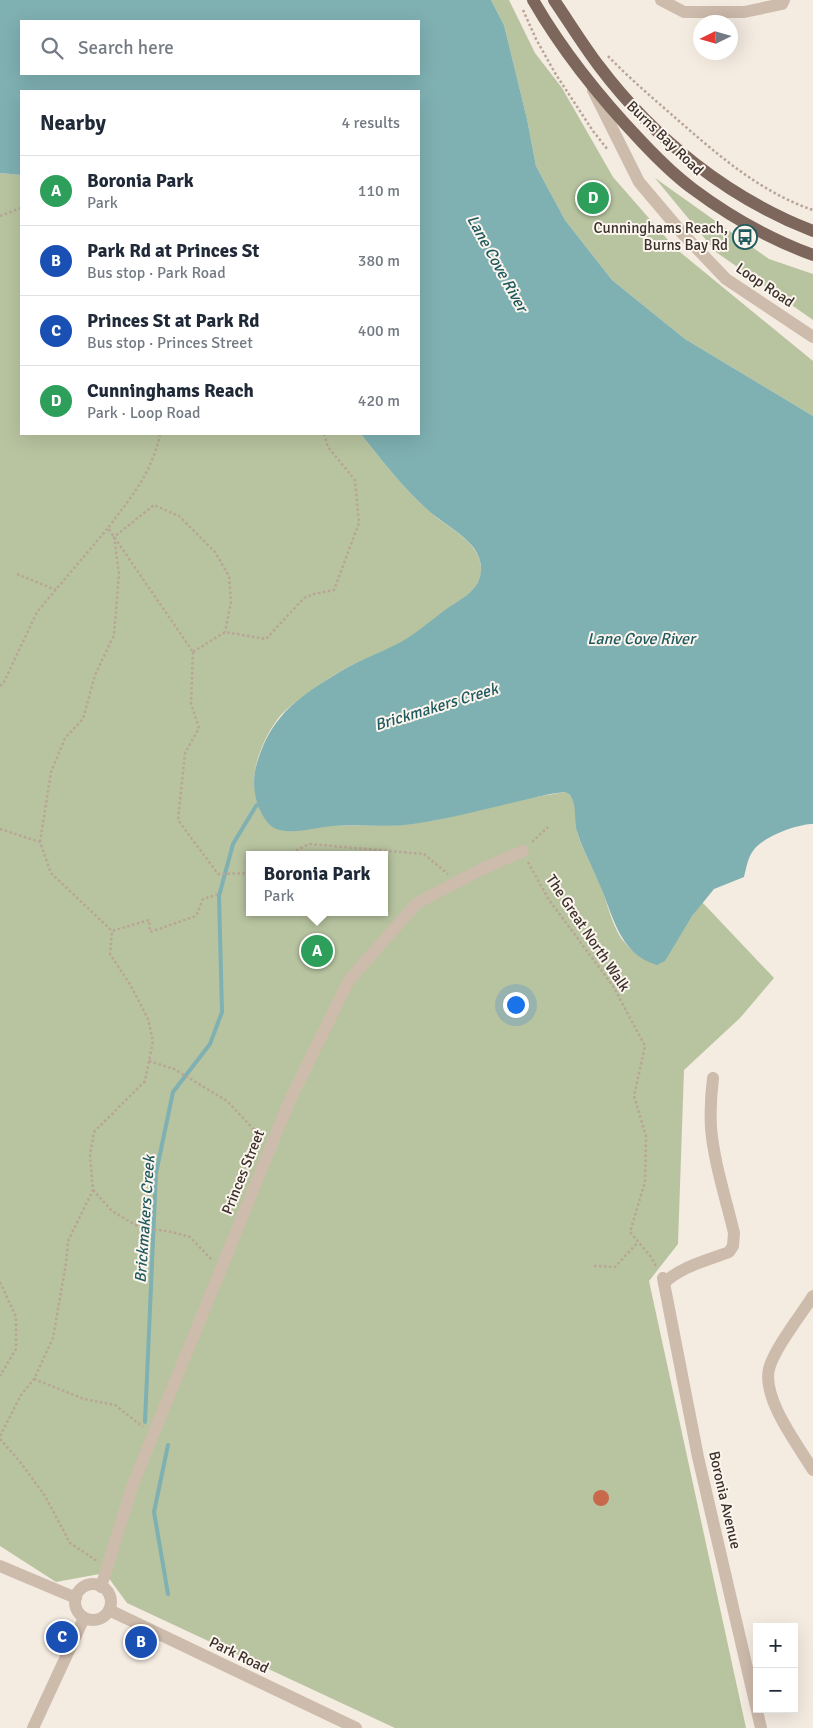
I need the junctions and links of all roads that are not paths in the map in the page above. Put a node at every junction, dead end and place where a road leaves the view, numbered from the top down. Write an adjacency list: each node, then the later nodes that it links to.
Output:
1 (533, 0): 5 (main road, Burns Bay Road)
2 (554, 0): 6 (main road, Burns Bay Road)
3 (661, 0): 4 (street)
4 (784, 0)
5 (588, 81): 9 (main road, Burns Bay Road); 10 (street, Loop Road)
6 (795, 224): 7 (street); 8 (main road, Burns Bay Road)
7 (813, 224)
8 (813, 231)
9 (813, 255)
10 (813, 337)
11 (522, 852): 16 (street, Princes Street)
12 (713, 1078): 22 (street, Boronia Avenue)
13 (813, 1296): 14 (street)
14 (813, 1470)
15 (0, 1566): 17 (street)
16 (101, 1587): 17 (street); 18 (street)
17 (76, 1598): 19 (street)
18 (109, 1610): 19 (street); 21 (street, Park Road)
19 (84, 1618): 20 (street)
20 (33, 1728)
21 (356, 1728)
22 (761, 1728)

